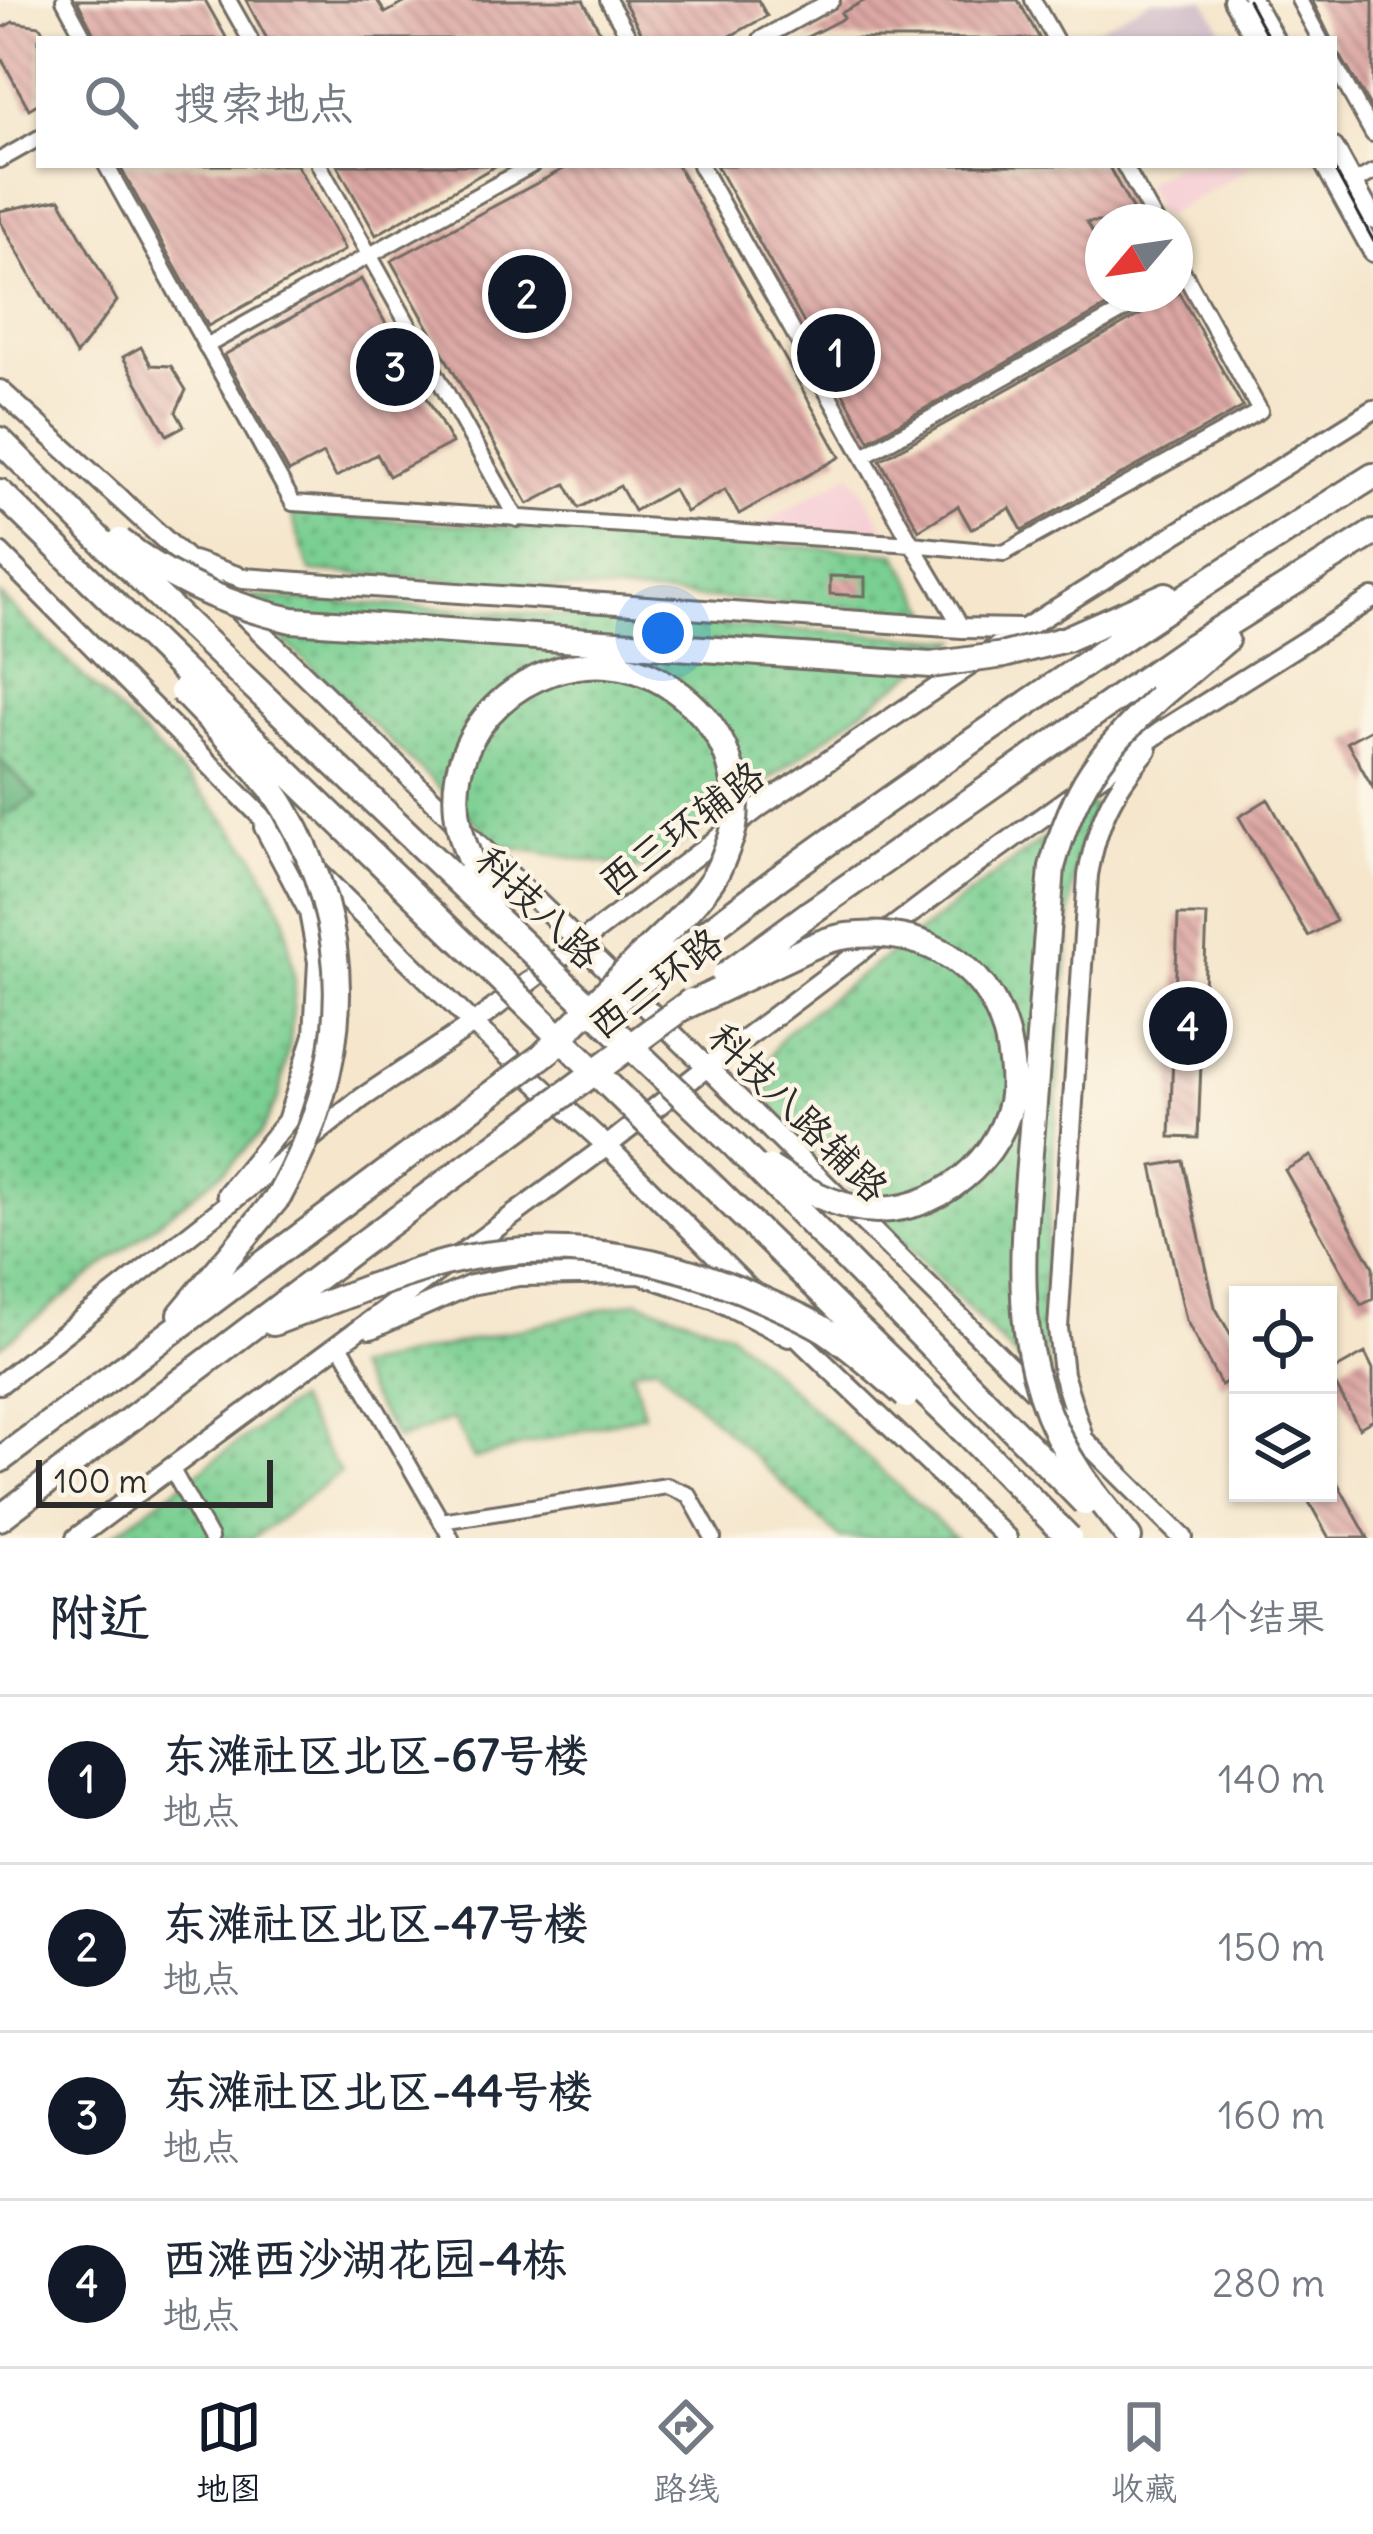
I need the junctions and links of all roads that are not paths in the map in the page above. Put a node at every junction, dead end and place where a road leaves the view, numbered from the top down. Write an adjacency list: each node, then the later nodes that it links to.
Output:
1 (64, 0): 9 (street)
2 (228, 0): 10 (street)
3 (608, 0): 11 (street)
4 (832, 0): 12 (street)
5 (1033, 0): 13 (street)
6 (1234, 0): 14 (main road)
7 (1252, 0): 15 (main road)
8 (1299, 0): 16 (street)
9 (83, 36)
10 (248, 36)
11 (628, 36)
12 (766, 36)
13 (1053, 36)
14 (1253, 36)
15 (1272, 36)
16 (1318, 36)
17 (1337, 69): 18 (street)
18 (1373, 134)
19 (36, 141): 21 (street)
20 (1337, 154): 29 (main road)
21 (0, 160)
22 (108, 168): 36 (street)
23 (321, 168): 33 (street)
24 (527, 168): 33 (street)
25 (702, 168): 40 (street)
26 (1126, 168): 30 (street)
27 (1327, 168): 32 (main road)
28 (1373, 172): 29 (street)
29 (1353, 183): 31 (main road)
30 (1146, 204)
31 (1373, 219)
32 (1373, 252)
33 (369, 256): 36 (street); 43 (street)
34 (1193, 300): 46 (street)
35 (1121, 312): 40 (street)
36 (206, 346): 43 (street)
37 (0, 390): 48 (main road, 科技八路辅路)
38 (1373, 410): 54 (main road, 西三环辅路)
39 (4, 444): 45 (highway, 科技八路)
40 (863, 456): 46 (street)
41 (1373, 476): 49 (highway, 西三环路)
42 (0, 491): 52 (highway, 科技八路, bridge)
43 (517, 519): 46 (street)
44 (1373, 533): 50 (highway, 西三环路)
45 (109, 540): 49 (highway, bridge); 58 (highway, 科技八路, bridge)
46 (912, 544): 53 (street)
47 (0, 553): 56 (main road)
48 (185, 558): 53 (main road); 57 (main road, 科技八路辅路)
49 (1223, 570): 61 (highway, 西三环路, bridge)
50 (1292, 584): 59 (highway, 西三环路, bridge); 74 (highway, bridge)
51 (1373, 598): 55 (main road)
52 (127, 616): 68 (highway, bridge); 82 (highway, 科技八路, bridge)
53 (962, 628): 54 (main road)
54 (1024, 629): 57 (main road, 西三环辅路)
55 (1162, 730): 62 (main road); 71 (main road)
56 (256, 812): 60 (main road); 65 (main road)
57 (582, 944): 60 (main road, 西三环辅路); 62 (main road, 科技八路辅路)
58 (531, 949): 61 (highway, bridge); 64 (highway, 科技八路, bridge)
59 (680, 1009): 64 (highway, bridge); 66 (highway, 西三环路, bridge)
60 (473, 1024): 63 (main road); 65 (main road, 西三环辅路)
61 (542, 1057): 68 (highway, 西三环路, bridge)
62 (707, 1067): 63 (main road); 71 (main road, 科技八路辅路)
63 (607, 1146): 67 (main road); 69 (main road)
64 (735, 1146): 74 (highway, 科技八路, bridge)
65 (204, 1221): 70 (main road, 西三环辅路)
66 (248, 1333): 75 (highway, 西三环路); 82 (highway, bridge)
67 (340, 1343): 69 (main road); 73 (main road); 76 (street)
68 (153, 1346): 72 (highway, 西三环路)
69 (805, 1346): 81 (main road)
70 (0, 1384)
71 (1084, 1439): 84 (main road, 科技八路辅路)
72 (0, 1460)
73 (171, 1468): 77 (main road); 78 (street)
74 (1091, 1500): 83 (highway)
75 (0, 1518)
76 (441, 1522): 79 (street); 80 (street)
77 (76, 1538)
78 (210, 1538)
79 (451, 1538)
80 (713, 1538)
81 (1007, 1538)
82 (1069, 1538)
83 (1125, 1538)
84 (1183, 1538)

